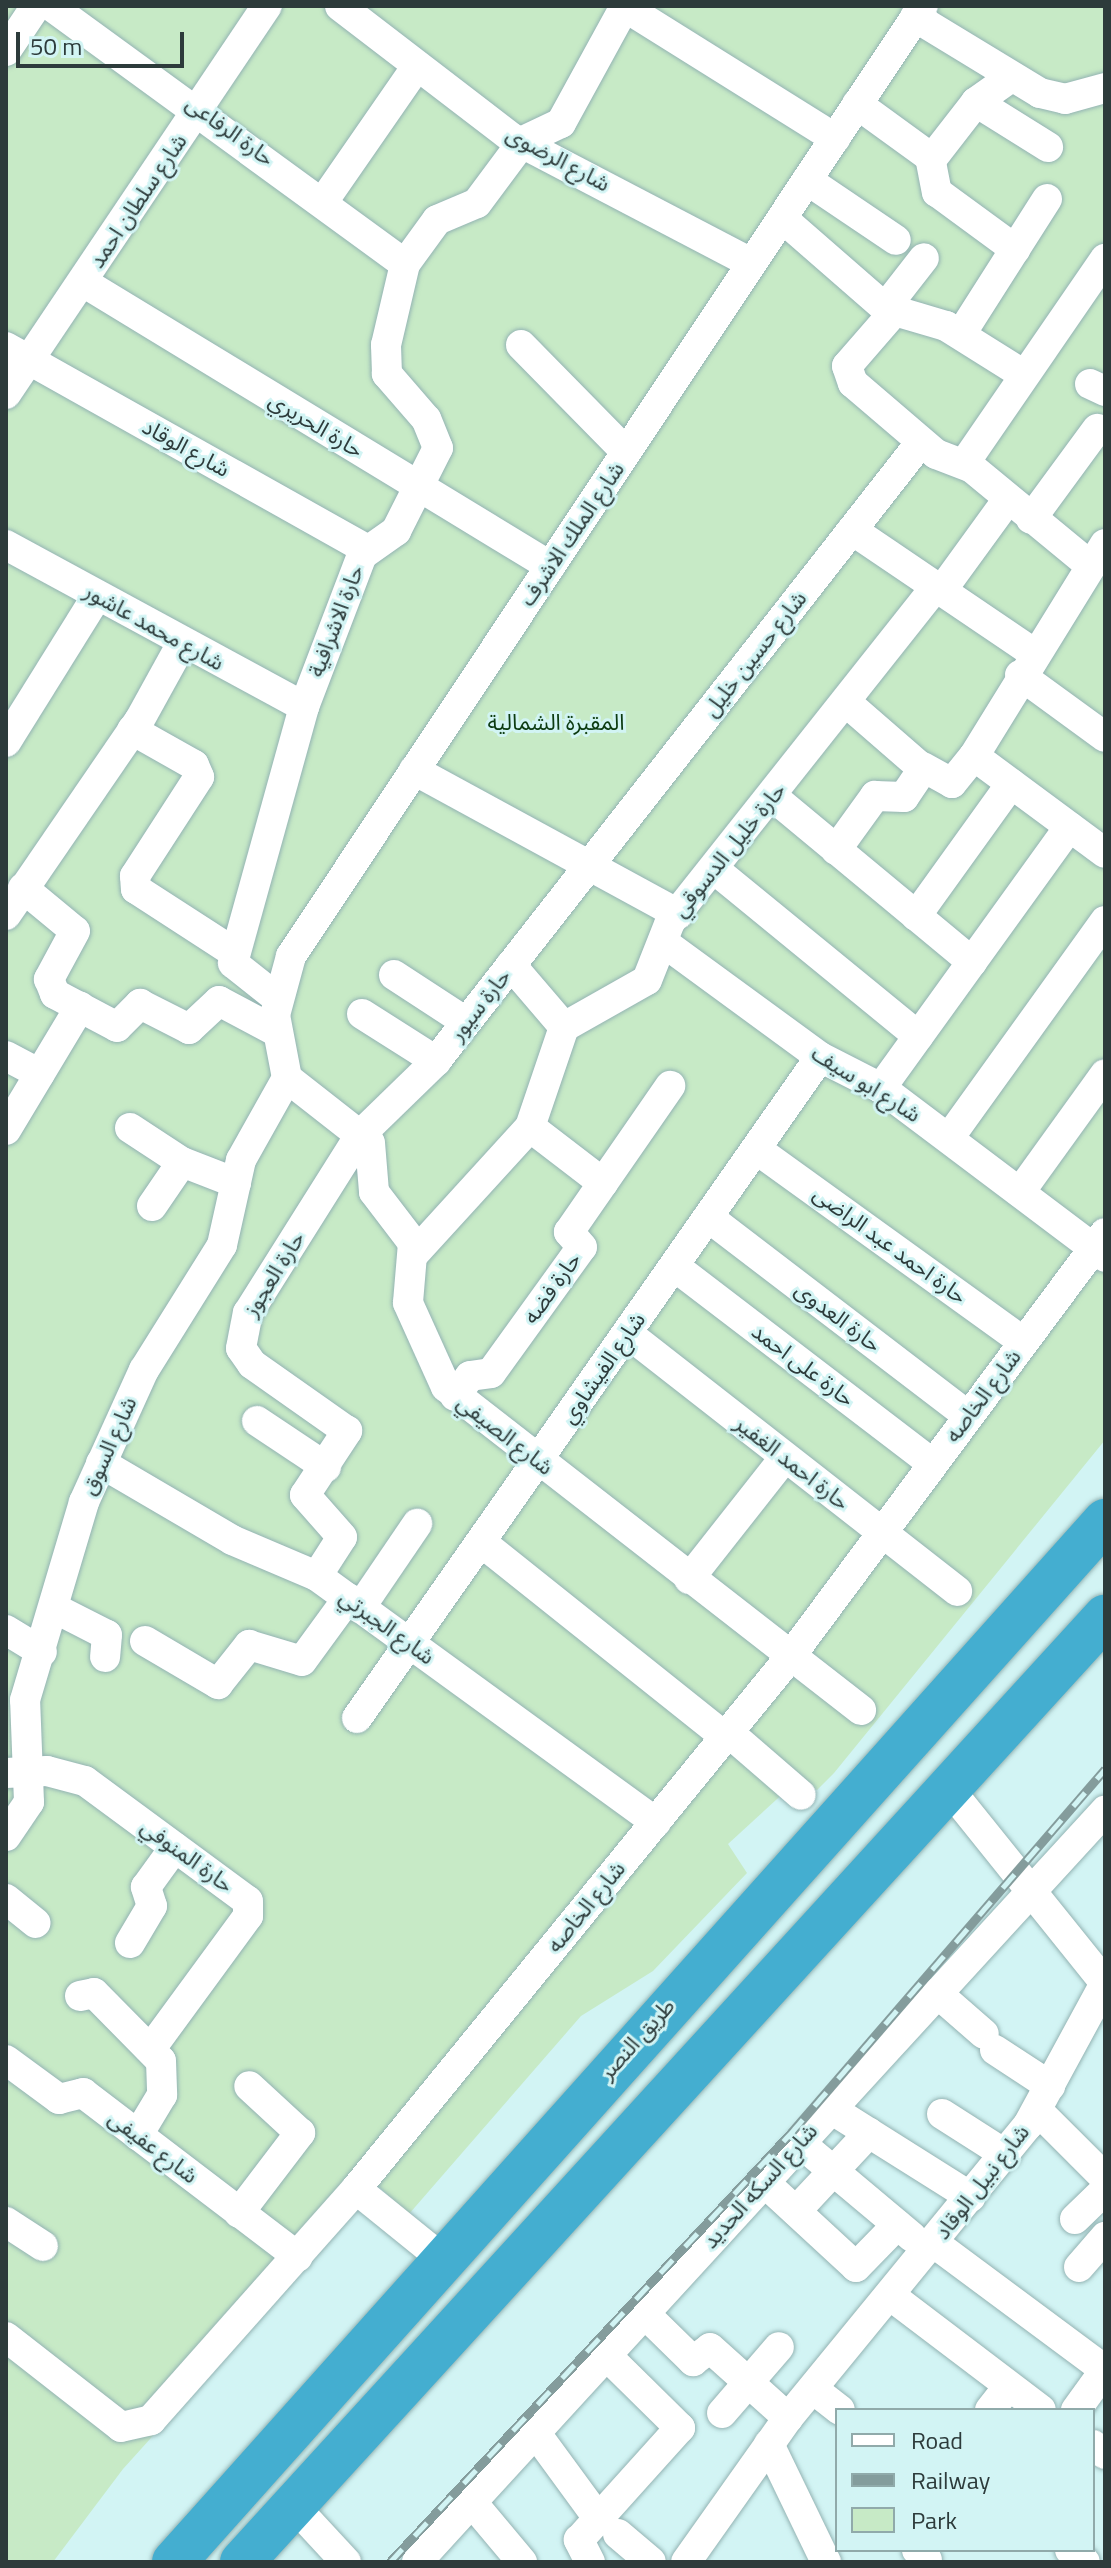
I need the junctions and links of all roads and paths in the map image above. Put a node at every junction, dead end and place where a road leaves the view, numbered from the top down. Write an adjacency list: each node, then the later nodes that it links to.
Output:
1 (36, 6): 7 (street)
2 (51, 6): 13 (street, حارة الرفاعى)
3 (267, 6): 13 (street, شارع سلطان احمد)
4 (340, 6): 8 (street, شارع الرضوى)
5 (625, 6): 14 (street); 15 (street)
6 (919, 12): 9 (street); 12 (street, شارع الملك الاشرف)
7 (6, 51)
8 (417, 66): 15 (street, شارع الرضوى); 19 (street)
9 (1010, 78): 10 (street); 11 (street)
10 (1105, 88)
11 (976, 102): 16 (street); 17 (street)
12 (857, 104): 14 (street, شارع الملك الاشرف); 17 (street)
13 (200, 109): 19 (street, حارة الرفاعى); 28 (street, شارع سلطان احمد)
14 (835, 138): 18 (street, شارع الملك الاشرف)
15 (523, 141): 24 (street, شارع الرضوى); 25 (street)
16 (1048, 147)
17 (931, 160): 27 (street)
18 (807, 180): 21 (street, شارع الملك الاشرف); 22 (street)
19 (325, 199): 25 (street, حارة الرفاعى)
20 (1047, 199): 27 (street)
21 (782, 218): 24 (street, شارع الملك الاشرف); 29 (street)
22 (896, 240)
23 (924, 258): 29 (street)
24 (751, 263): 37 (street, شارع الملك الاشرف)
25 (405, 264): 39 (street, حارة الاشرافية)
26 (1103, 267): 33 (street)
27 (1014, 269): 30 (street)
28 (83, 282): 32 (street, شارع سلطان احمد); 39 (street, حارة الحريري)
29 (889, 310): 30 (street); 36 (street)
30 (961, 334): 33 (street)
31 (521, 345): 37 (street)
32 (16, 353): 34 (street, شارع سلطان احمد); 44 (street, شارع الوقاد)
33 (1021, 373): 38 (street)
34 (6, 394)
35 (1097, 429): 41 (street)
36 (921, 442): 38 (street); 42 (street, شارع حسين خليل)
37 (626, 452): 46 (street, شارع الملك الاشرف)
38 (964, 464): 40 (street)
39 (421, 489): 44 (street, حارة الاشرافية); 46 (street, حارة الحريري)
40 (1008, 499): 41 (street); 47 (street, حارة خليل الدسوقي)
41 (1031, 519): 45 (street)
42 (852, 530): 47 (street); 64 (street, شارع حسين خليل)
43 (6, 545): 48 (street, شارع محمد عاشور)
44 (366, 549): 52 (street, حارة الاشرافية)
45 (1098, 555): 50 (street)
46 (550, 566): 58 (street, شارع الملك الاشرف)
47 (939, 588): 50 (street); 51 (street, حارة خليل الدسوقي)
48 (97, 596): 49 (street, شارع محمد عاشور); 55 (street)
49 (182, 643): 52 (street, شارع محمد عاشور); 53 (street)
50 (1027, 664): 54 (street); 56 (street)
51 (847, 703): 57 (street); 60 (street, حارة خليل الدسوقي)
52 (304, 707): 72 (street, حارة الاشرافية)
53 (132, 730): 66 (street); 72 (street)
54 (1105, 737)
55 (6, 742)
56 (974, 756): 57 (street); 59 (street)
57 (923, 767): 62 (street)
58 (414, 770): 64 (street); 76 (street, شارع الملك الاشرف)
59 (1011, 784): 61 (street); 69 (street)
60 (772, 796): 62 (street); 65 (street, حارة خليل الدسوقي)
61 (1069, 827): 63 (street); 73 (street)
62 (836, 850): 69 (street)
63 (1105, 853)
64 (589, 865): 67 (street); 74 (street, حارة سيور)
65 (714, 869): 67 (street, حارة خليل الدسوقي); 82 (street)
66 (19, 878): 68 (street); 77 (street)
67 (678, 914): 71 (street, حارة خليل الدسوقي)
68 (6, 915)
69 (916, 916): 73 (street)
70 (1105, 921): 95 (street)
71 (663, 942): 80 (street, حارة خليل الدسوقي); 84 (street, شارع ابو سيف)
72 (235, 953): 76 (street)
73 (972, 962): 82 (street)
74 (511, 965): 79 (street, حارة سيور); 80 (street)
75 (394, 975): 79 (street)
76 (277, 998): 81 (street, شارع الملك الاشرف)
77 (80, 1007): 81 (street); 86 (street)
78 (362, 1014): 85 (street)
79 (466, 1022): 85 (street, حارة سيور)
80 (564, 1027): 91 (street)
81 (277, 1032): 88 (street, شارع الملك الاشرف)
82 (918, 1036): 90 (street)
83 (6, 1056): 86 (street)
84 (820, 1057): 90 (street, شارع ابو سيف); 96 (street, شارع الفيشاوي)
85 (436, 1061): 94 (street, حارة سيور)
86 (40, 1074): 93 (street)
87 (1105, 1074): 100 (street)
88 (287, 1078): 94 (street); 98 (street, شارع السوق)
89 (670, 1086): 99 (street, حارة فضه)
90 (881, 1088): 95 (street, شارع ابو سيف)
91 (530, 1127): 99 (street); 104 (street)
92 (130, 1128): 97 (street)
93 (6, 1130)
94 (360, 1135): 104 (street); 115 (street, حارة العجوز)
95 (949, 1138): 100 (street, شارع ابو سيف)
96 (756, 1149): 102 (street, شارع الفيشاوي); 107 (street, حارة احمد عبد الراضى)
97 (182, 1162): 98 (street); 101 (street)
98 (236, 1183): 113 (street, شارع السوق)
99 (603, 1183): 108 (street, حارة فضه)
100 (1020, 1192): 103 (street, شارع ابو سيف)
101 (152, 1206)
102 (708, 1217): 105 (street, شارع الفيشاوي); 109 (street, حارة العدوى)
103 (1101, 1246): 107 (street, شارع الخاصه)
104 (415, 1253): 108 (street, شارع الصيفي)
105 (674, 1266): 106 (street, شارع الفيشاوي); 114 (street, حارة على احمد)
106 (627, 1333): 111 (street, حارة احمد الغفير); 112 (street, شارع الفيشاوي)
107 (1024, 1342): 109 (street, شارع الخاصه)
108 (455, 1396): 112 (street, شارع الصيفي)
109 (968, 1416): 114 (street, شارع الخاصه)
110 (257, 1421): 115 (street)
111 (785, 1457): 118 (street, حارة احمد الغفير); 121 (street)
112 (538, 1461): 119 (street, شارع الفيشاوي); 121 (street, شارع الصيفي)
113 (101, 1463): 120 (street, شارع الجبرتي); 124 (street, شارع السوق)
114 (932, 1463): 118 (street, شارع الخاصه)
115 (326, 1467): 120 (street, حارة العجوز)
116 (1105, 1521): 173 (highway, طريق النصر)
117 (417, 1524): 123 (street)
118 (881, 1533): 122 (street, حارة احمد الغفير); 131 (street, شارع الخاصه)
119 (481, 1542): 128 (street, شارع الفيشاوي); 134 (street)
120 (317, 1576): 123 (street, شارع الجبرتي)
121 (689, 1579): 131 (street, شارع الصيفي)
122 (957, 1591)
123 (354, 1603): 127 (street); 128 (street, شارع الجبرتي)
124 (56, 1609): 129 (street, شارع السوق); 130 (street)
125 (1105, 1617): 136 (highway)
126 (6, 1630): 129 (street)
127 (145, 1641)
128 (410, 1644): 133 (street, شارع الفيشاوي); 139 (street, شارع الجبرتي)
129 (42, 1652): 135 (street, شارع السوق)
130 (105, 1657)
131 (790, 1657): 132 (street, شارع الصيفي); 134 (street, شارع الخاصه)
132 (861, 1710)
133 (357, 1718)
134 (727, 1734): 137 (street); 139 (street, شارع الخاصه)
135 (18, 1772): 140 (street, شارع السوق); 141 (street, حارة المنوفي)
136 (950, 1790): 142 (street, شارع نبيل الوقاد); 192 (highway)
137 (801, 1795)
138 (1105, 1811): 142 (street, شارع السكه الحديد)
139 (656, 1822): 162 (street, شارع الخاصه)
140 (6, 1836)
141 (175, 1847): 145 (street); 149 (street, حارة المنوفي)
142 (1033, 1888): 146 (street, شارع نبيل الوقاد); 147 (street, شارع السكه الحديد)
143 (6, 1899): 144 (street)
144 (36, 1923)
145 (130, 1943)
146 (1105, 1982): 152 (street, شارع نبيل الوقاد)
147 (937, 1993): 152 (street); 153 (street, شارع السكه الحديد)
148 (80, 1996): 149 (street)
149 (152, 2047): 156 (street)
150 (6, 2060): 156 (street, شارع عفيفى)
151 (249, 2086): 165 (street)
152 (1043, 2098): 158 (street, شارع نبيل الوقاد); 160 (street)
153 (831, 2109): 155 (street); 157 (street, شارع السكه الحديد)
154 (942, 2114): 158 (street)
155 (869, 2133): 159 (street); 163 (street)
156 (138, 2135): 165 (street, شارع عفيفى)
157 (800, 2143): 159 (street); 161 (street, شارع السكه الحديد)
158 (1006, 2155): 163 (street, شارع نبيل الوقاد)
159 (833, 2171): 164 (street); 168 (street)
160 (1103, 2173): 166 (street)
161 (764, 2182): 164 (street); 176 (street, شارع السكه الحديد)
162 (356, 2189): 172 (street, شارع الخاصه); 173 (street)
163 (971, 2197): 171 (street, شارع نبيل الوقاد)
164 (796, 2211): 168 (street)
165 (239, 2213): 172 (street, شارع عفيفى)
166 (1075, 2219)
167 (6, 2222): 170 (street)
168 (897, 2225): 171 (street)
169 (1105, 2237): 174 (street)
170 (43, 2246)
171 (931, 2247): 175 (street, شارع نبيل الوقاد); 180 (street)
172 (298, 2257): 177 (street, شارع الخاصه)
173 (440, 2257): 194 (highway, طريق النصر)
174 (1079, 2267)
175 (891, 2296): 182 (street, شارع نبيل الوقاد); 183 (street)
176 (644, 2313): 179 (street, شارع السكه الحديد); 181 (street)
177 (6, 2337)
178 (779, 2347): 181 (street)
179 (606, 2355): 189 (street, شارع السكه الحديد); 193 (street)
180 (1105, 2370): 186 (street)
181 (748, 2382): 187 (street); 188 (street)
182 (813, 2389): 184 (street); 188 (street, شارع نبيل الوقاد)
183 (999, 2398): 185 (street)
184 (837, 2408)
185 (1034, 2408)
186 (1077, 2408)
187 (722, 2413)
188 (788, 2418): 190 (street, شارع نبيل الوقاد)
189 (535, 2432): 191 (street, شارع السكه الحديد); 193 (street)
190 (769, 2444): 201 (street, شارع نبيل الوقاد); 202 (street)
191 (470, 2500): 197 (street, شارع السكه الحديد); 198 (street)
192 (295, 2507): 195 (highway); 196 (street)
193 (608, 2526): 199 (street); 200 (street)
194 (174, 2562)
195 (242, 2562)
196 (346, 2562)
197 (417, 2562)
198 (522, 2562)
199 (590, 2562)
200 (651, 2562)
201 (686, 2562)
202 (826, 2562)

